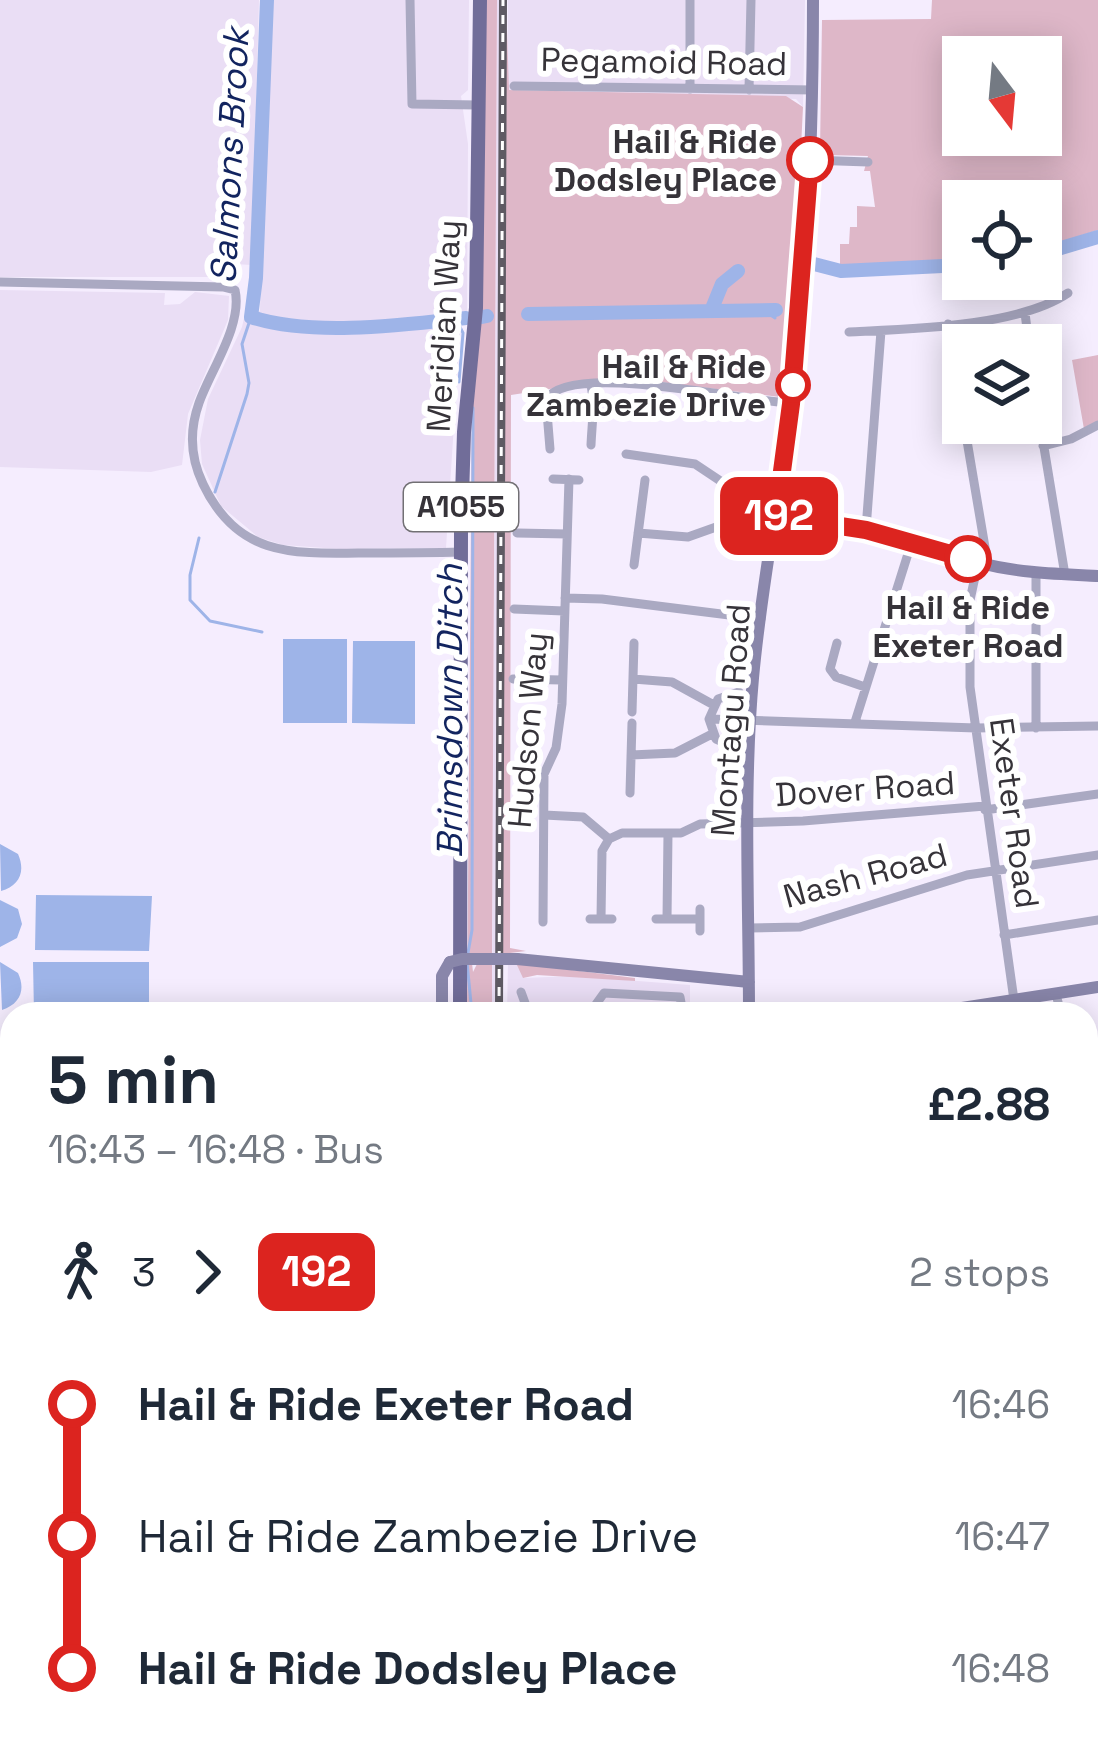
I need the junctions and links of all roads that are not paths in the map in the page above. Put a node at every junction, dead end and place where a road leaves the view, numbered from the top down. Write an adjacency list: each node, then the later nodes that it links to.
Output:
1 (410, 0): 10 (street)
2 (480, 0): 10 (main road, Meridian Way / A1055)
3 (690, 0): 7 (street)
4 (751, 0): 8 (street)
5 (813, 0): 9 (main road, Montagu Road)
6 (514, 86): 7 (street, Pegamoid Road)
7 (690, 89): 8 (street, Pegamoid Road)
8 (749, 90): 9 (street, Pegamoid Road)
9 (813, 91): 11 (main road, Montagu Road)
10 (478, 105): 42 (main road, Meridian Way / A1055)
11 (810, 160): 12 (street); 22 (main road, Montagu Road)
12 (868, 162)
13 (0, 281): 42 (street)
14 (1068, 293): 15 (street)
15 (1025, 313): 16 (street); 17 (street)
16 (948, 324)
17 (1026, 324)
18 (942, 325): 19 (street)
19 (881, 331): 20 (street); 36 (street)
20 (849, 332)
21 (591, 384): 22 (street); 25 (street); 27 (street)
22 (791, 404): 34 (main road, Montagu Road)
23 (1098, 425): 26 (street)
24 (967, 444): 43 (street, Exeter Road)
25 (591, 445)
26 (1043, 446): 46 (street)
27 (550, 449)
28 (626, 454): 32 (street)
29 (553, 479): 39 (street, Hudson Way)
30 (645, 480): 38 (street)
31 (765, 482): 32 (street)
32 (737, 491): 33 (street)
33 (732, 506): 34 (street); 35 (street)
34 (777, 514): 36 (main road); 51 (main road, Montagu Road)
35 (734, 521): 38 (street); 40 (street)
36 (866, 530): 41 (main road)
37 (517, 533): 39 (street)
38 (638, 533): 44 (street)
39 (567, 534): 48 (street, Hudson Way)
40 (758, 538)
41 (912, 542): 43 (main road); 57 (street)
42 (461, 552): 90 (main road, Meridian Way / A1055)
43 (983, 564): 45 (main road); 64 (street, Exeter Road)
44 (634, 565)
45 (1036, 573): 46 (main road); 65 (street)
46 (1065, 575): 47 (main road)
47 (1098, 576)
48 (565, 598): 50 (street, Hudson Way); 51 (street)
49 (514, 609): 50 (street)
50 (564, 610): 56 (street, Hudson Way)
51 (761, 620): 61 (main road, Montagu Road)
52 (634, 643): 55 (street)
53 (837, 643): 57 (street)
54 (513, 679): 56 (street)
55 (633, 679): 59 (street); 68 (street)
56 (562, 680): 72 (street, Hudson Way)
57 (865, 687): 62 (street)
58 (739, 692): 59 (street)
59 (712, 704): 60 (street)
60 (709, 719): 61 (street); 66 (street)
61 (752, 720): 62 (street); 73 (main road, Montagu Road)
62 (855, 722): 64 (street)
63 (1098, 726): 65 (street)
64 (976, 728): 65 (street); 71 (street, Exeter Road)
65 (1036, 728)
66 (712, 734): 67 (street); 68 (street)
67 (736, 748)
68 (631, 755): 69 (street)
69 (630, 793)
70 (1098, 794): 71 (street, Dover Road)
71 (985, 808): 73 (street, Dover Road); 77 (street, Exeter Road)
72 (544, 815): 75 (street); 78 (street, Hudson Way)
73 (749, 823): 74 (street, Dover Road); 82 (main road, Montagu Road)
74 (668, 833): 75 (street, Dover Road); 80 (street)
75 (608, 839): 79 (street)
76 (1098, 855): 77 (street, Nash Road)
77 (995, 870): 82 (street, Nash Road); 83 (street, Exeter Road)
78 (539, 916)
79 (601, 919)
80 (700, 920)
81 (1098, 920): 83 (street)
82 (748, 928): 84 (main road, Montagu Road)
83 (1004, 935): 88 (street, Exeter Road)
84 (749, 982): 89 (main road, bridge); 94 (main road, Montagu Road)
85 (1098, 987): 87 (main road)
86 (521, 992): 91 (street)
87 (1056, 994): 88 (main road); 96 (street)
88 (1014, 1000): 95 (main road)
89 (442, 1002)
90 (460, 1002)
91 (525, 1002)
92 (598, 1002): 93 (street)
93 (681, 1002)
94 (749, 1002)
95 (1001, 1002)
96 (1058, 1002)

